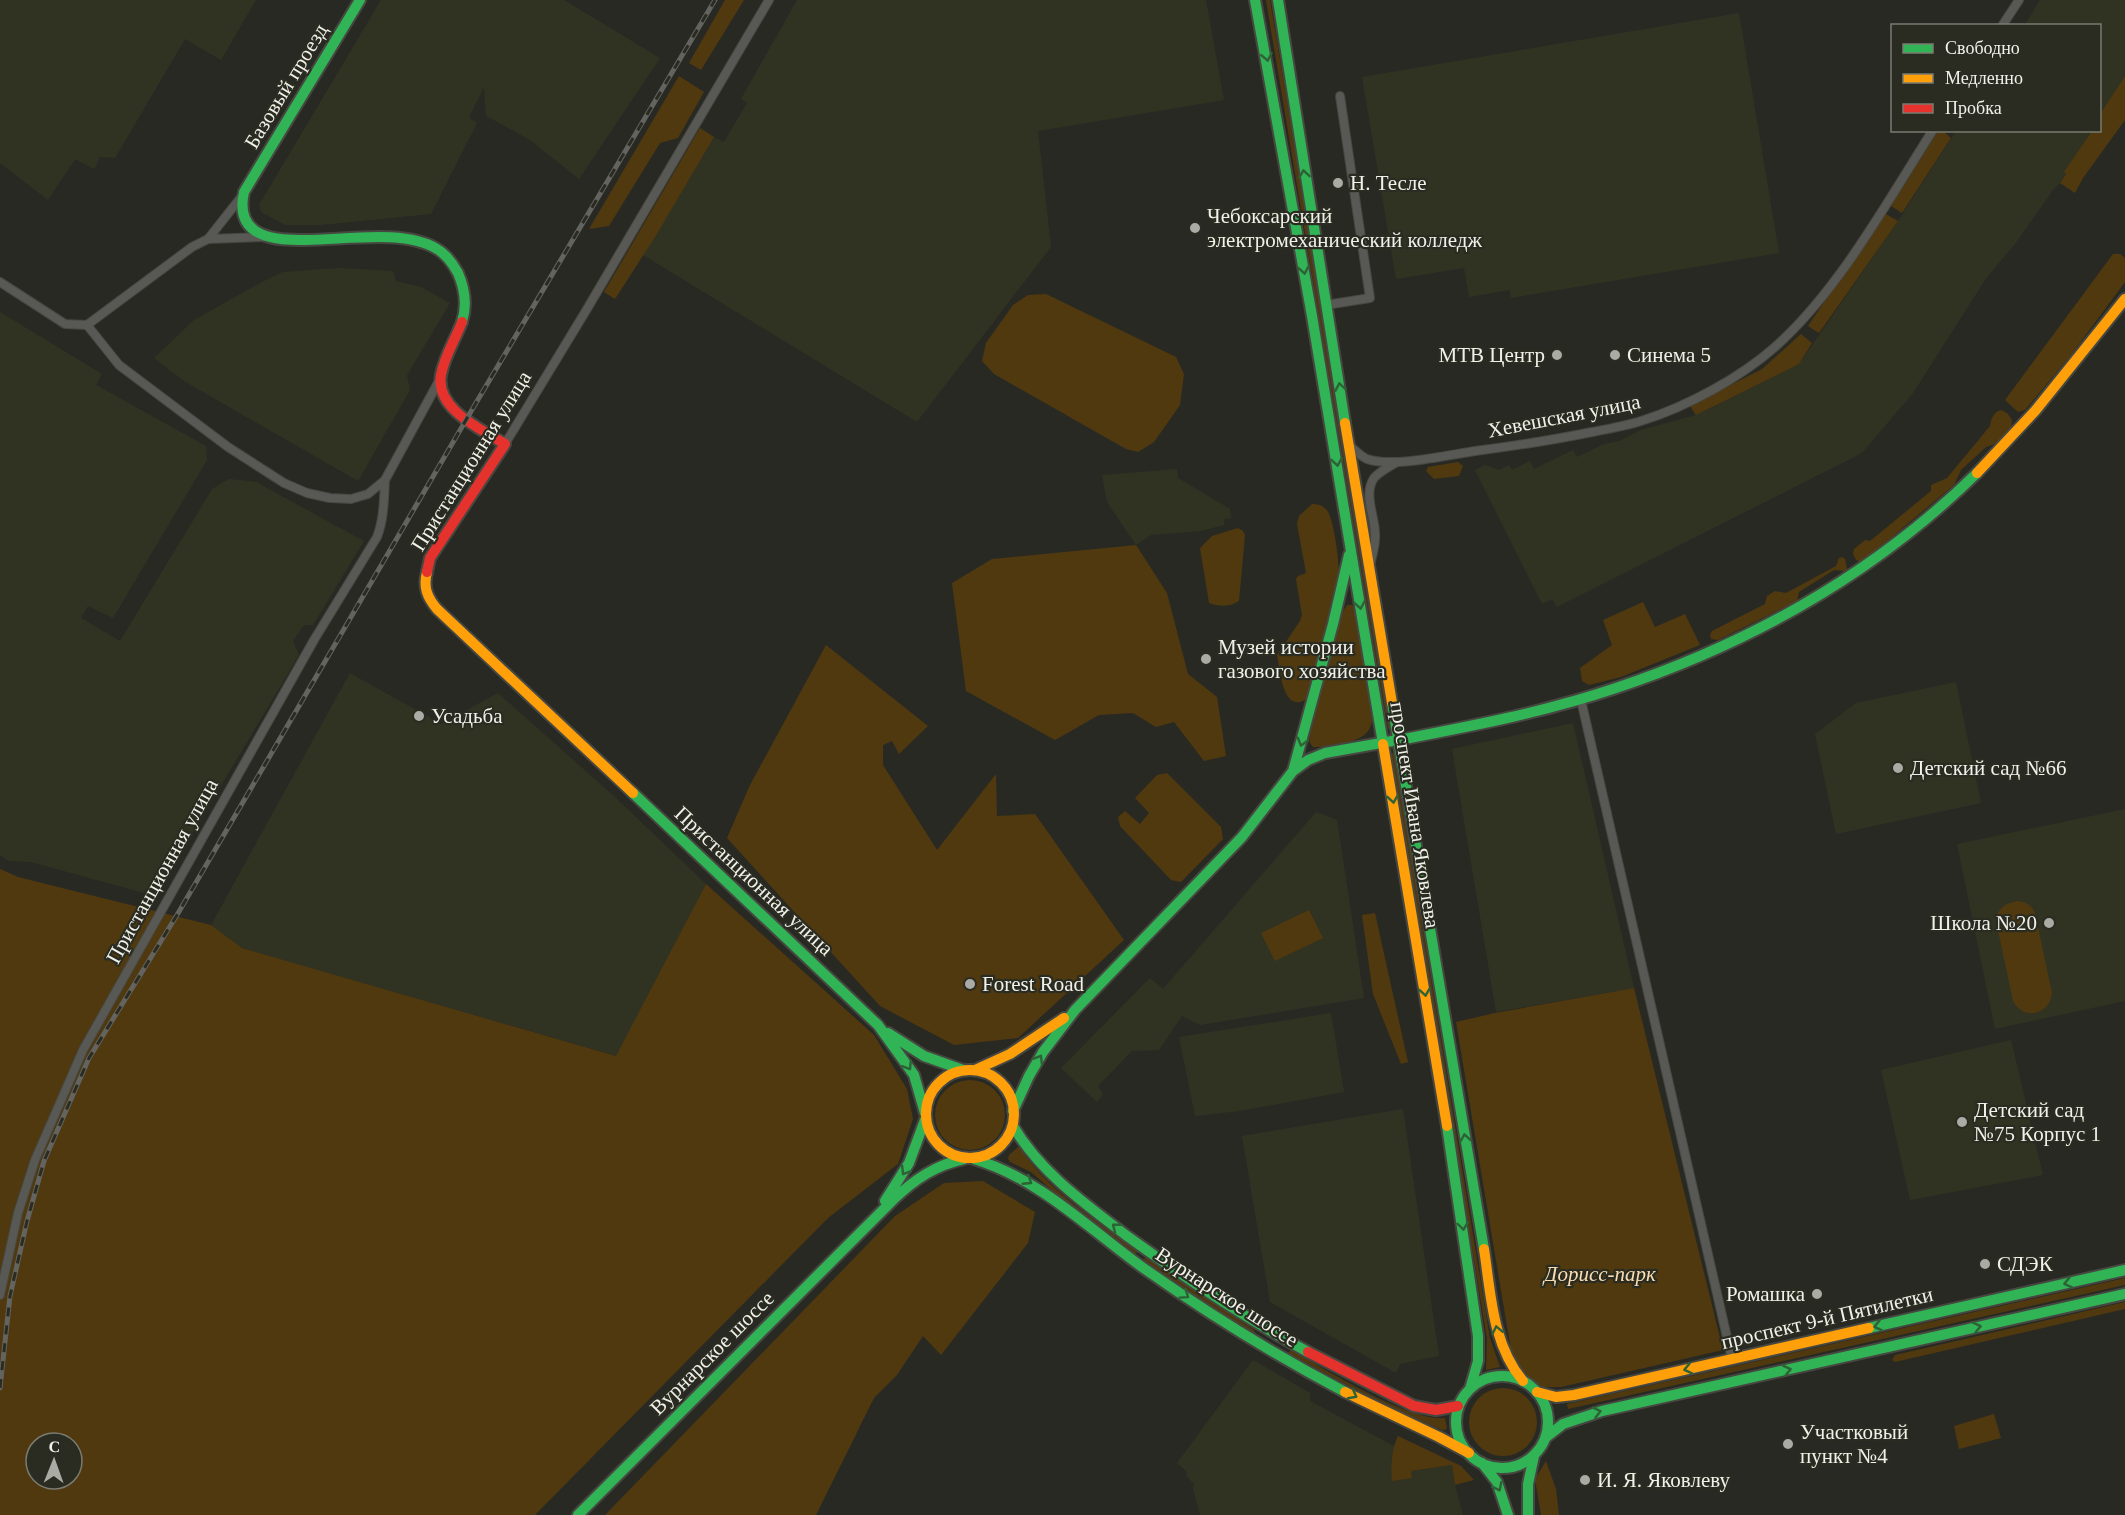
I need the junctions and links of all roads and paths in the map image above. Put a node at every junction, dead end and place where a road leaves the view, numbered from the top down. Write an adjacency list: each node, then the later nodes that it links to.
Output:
1 (360, 0): 9 (main road, Базовый проезд)
2 (769, 0): 19 (street, Пристанционная улица)
3 (1255, 0): 23 (main road, проспект Ивана Яковлева, one-way to 23)
4 (1278, 0): 14 (main road, проспект Ивана Яковлева, one-way to 4)
5 (2019, 0): 6 (street)
6 (2003, 24)
7 (1340, 96): 14 (street)
8 (1932, 132): 21 (street, Хевешская улица)
9 (244, 192): 10 (main road, Базовый проезд); 11 (street, Базовый проезд)
10 (269, 237): 11 (street, Базовый проезд); 16 (main road, Базовый проезд)
11 (208, 239): 15 (street, Базовый проезд)
12 (0, 282): 15 (street)
13 (2125, 299): 25 (main road)
14 (1326, 305): 20 (main road, проспект Ивана Яковлева, one-way to 14)
15 (87, 325): 22 (street)
16 (440, 379): 17 (street); 18 (main road)
17 (431, 396): 18 (street); 22 (street)
18 (445, 399): 19 (main road)
19 (505, 444): 30 (main road, Пристанционная улица)
20 (1349, 445): 21 (street); 24 (main road, проспект Ивана Яковлева)
21 (1397, 462): 24 (street)
22 (385, 480): 41 (street, Пристанционная улица)
23 (1351, 548): 27 (main road, проспект Ивана Яковлева, one-way to 27); 28 (main road, one-way to 28)
24 (1370, 566): 26 (main road, проспект Ивана Яковлева)
25 (1581, 700): 26 (main road); 44 (street)
26 (1399, 740): 27 (main road); 45 (main road, проспект Ивана Яковлева, one-way to 26)
27 (1384, 742): 28 (main road); 46 (main road, проспект Ивана Яковлева, one-way to 46)
28 (1293, 771): 29 (main road)
29 (1075, 1010): 31 (main road); 32 (main road, one-way to 29)
30 (878, 1026): 31 (main road, Пристанционная улица); 33 (main road, Пристанционная улица, one-way to 33)
31 (969, 1070): 32 (main road); 33 (main road)
32 (1014, 1111): 34 (main road)
33 (926, 1116): 35 (main road); 36 (main road, Вурнарское шоссе, one-way to 36)
34 (1013, 1126): 35 (main road); 37 (main road, Вурнарское шоссе, one-way to 34)
35 (969, 1159): 36 (main road, Вурнарское шоссе); 38 (main road, Вурнарское шоссе, one-way to 38)
36 (873, 1218): 53 (main road, Вурнарское шоссе)
37 (1144, 1248): 38 (main road); 42 (main road, Вурнарское шоссе)
38 (1136, 1261): 43 (main road, Вурнарское шоссе, one-way to 43)
39 (2125, 1270): 44 (main road, проспект 9-й Пятилетки, one-way to 44)
40 (2125, 1294): 49 (main road, проспект 9-й Пятилетки, one-way to 40)
41 (0, 1295)
42 (1274, 1332): 43 (main road); 48 (main road, Вурнарское шоссе)
43 (1265, 1347): 50 (main road, Вурнарское шоссе, one-way to 50)
44 (1732, 1359): 47 (main road, проспект 9-й Пятилетки, one-way to 47)
45 (1523, 1381): 46 (main road); 47 (main road)
46 (1470, 1389): 48 (main road)
47 (1537, 1392): 49 (main road)
48 (1458, 1406): 50 (main road)
49 (1545, 1438): 51 (main road)
50 (1469, 1454): 52 (main road)
51 (1534, 1456): 52 (main road); 55 (main road)
52 (1481, 1463): 54 (main road, one-way to 54)
53 (578, 1515)
54 (1508, 1515)
55 (1528, 1515)

